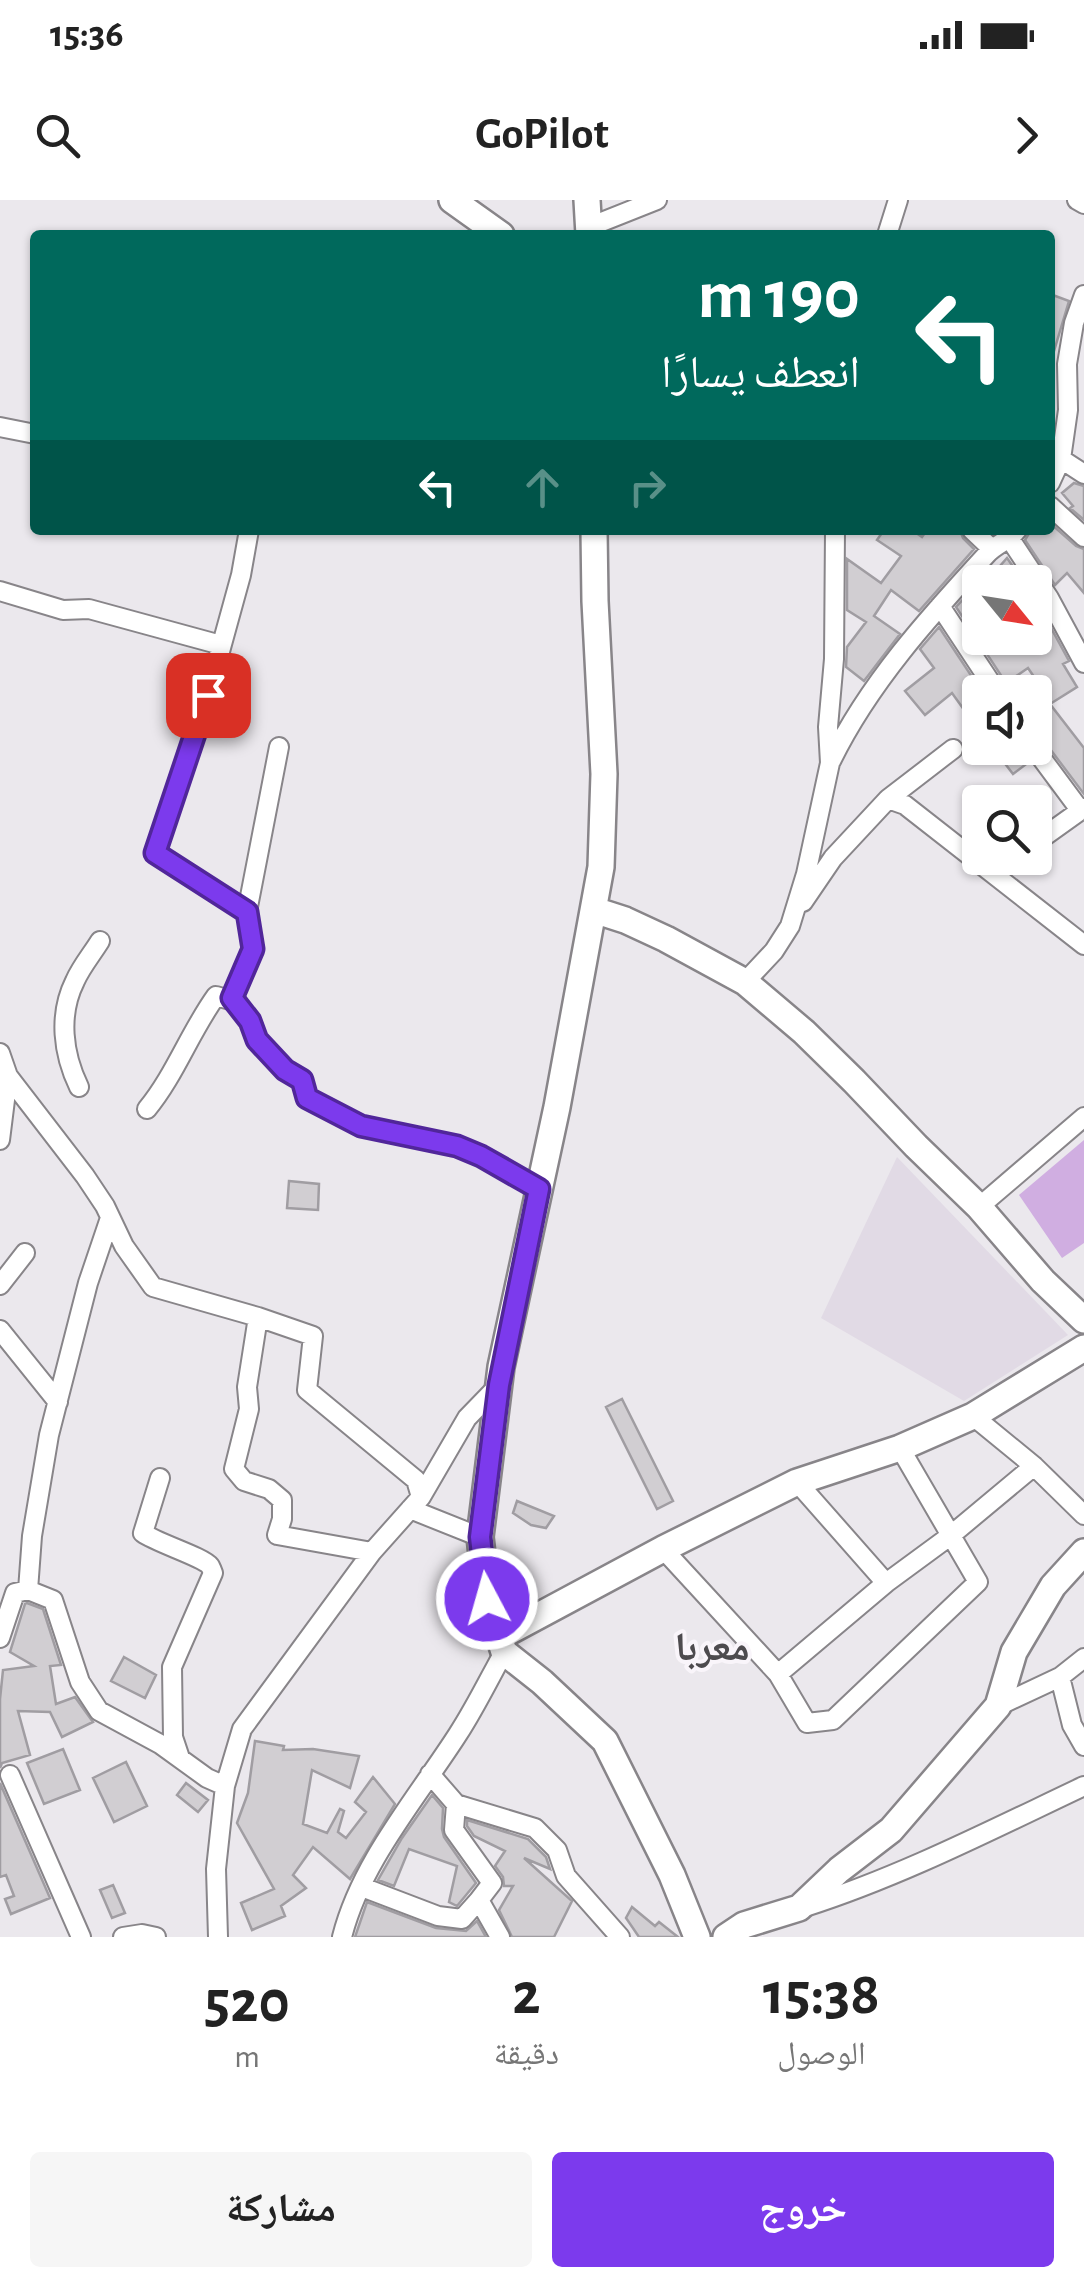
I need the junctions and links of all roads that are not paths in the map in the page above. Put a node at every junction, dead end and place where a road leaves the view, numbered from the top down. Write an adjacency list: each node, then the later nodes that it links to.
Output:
1 (452, 200): 7 (main road)
2 (587, 200): 8 (main road)
3 (657, 200): 9 (street)
4 (898, 200): 10 (street)
5 (1077, 200): 6 (street)
6 (1084, 204)
7 (494, 230)
8 (589, 230)
9 (591, 230)
10 (889, 230)
11 (1084, 295): 12 (street)
12 (1079, 325): 13 (street)
13 (1067, 364): 14 (street); 15 (street)
14 (1084, 374)
15 (1076, 415): 18 (street)
16 (0, 428): 17 (street)
17 (30, 433)
18 (1061, 459): 19 (street); 20 (street)
19 (1055, 472)
20 (1084, 474)
21 (1055, 511): 28 (street)
22 (248, 535): 32 (street)
23 (594, 535): 44 (main road)
24 (835, 535): 37 (street)
25 (977, 535): 29 (street)
26 (1013, 535): 29 (street)
27 (1015, 535): 33 (street)
28 (1084, 538)
29 (992, 549): 31 (street)
30 (0, 591): 32 (street)
31 (940, 606): 34 (street); 37 (street)
32 (222, 645): 45 (street)
33 (1084, 663)
34 (986, 675)
35 (279, 747): 45 (street)
36 (954, 749): 39 (street)
37 (830, 763): 46 (street)
38 (1047, 765): 40 (street)
39 (888, 800): 42 (street); 46 (street)
40 (1082, 809): 41 (street)
41 (1052, 831)
42 (962, 849)
43 (996, 875): 48 (street)
44 (594, 910): 49 (main road); 57 (main road)
45 (247, 912): 50 (street)
46 (794, 915): 49 (street)
47 (100, 941): 53 (street)
48 (1084, 946)
49 (745, 982): 58 (main road)
50 (237, 1002): 54 (street); 57 (street)
51 (0, 1053): 52 (street)
52 (8, 1076): 56 (street); 59 (street)
53 (79, 1088)
54 (147, 1109)
55 (1084, 1117): 58 (street)
56 (0, 1140)
57 (539, 1189): 66 (main road)
58 (979, 1207): 63 (main road)
59 (110, 1218): 62 (street); 67 (street)
60 (24, 1253): 61 (street)
61 (0, 1285)
62 (258, 1317): 73 (street); 78 (street)
63 (1084, 1320)
64 (0, 1330): 67 (street)
65 (1084, 1348): 68 (main road)
66 (499, 1385): 73 (street); 76 (main road)
67 (58, 1402): 81 (street)
68 (973, 1416): 69 (main road); 70 (street)
69 (900, 1448): 72 (main road); 75 (street)
70 (1034, 1466): 74 (street); 75 (street)
71 (160, 1478): 89 (street)
72 (796, 1482): 77 (main road); 80 (street)
73 (416, 1503): 76 (street); 78 (street)
74 (1084, 1515)
75 (950, 1536): 80 (street); 85 (street)
76 (480, 1537): 83 (main road)
77 (663, 1548): 83 (main road); 85 (street)
78 (372, 1552): 92 (street)
79 (1084, 1552): 87 (main road)
80 (886, 1583): 85 (street)
81 (28, 1590): 82 (street); 89 (street)
82 (0, 1638)
83 (502, 1644): 91 (street); 105 (main road)
84 (1084, 1658): 86 (street)
85 (778, 1674)
86 (1060, 1677): 87 (street); 88 (street)
87 (998, 1706): 97 (main road)
88 (1084, 1746)
89 (180, 1758): 92 (street)
90 (10, 1774): 98 (street)
91 (430, 1774): 94 (street); 95 (street)
92 (225, 1786): 101 (street)
93 (1084, 1786): 97 (street)
94 (456, 1804): 96 (street); 104 (street)
95 (362, 1887): 96 (street); 102 (street)
96 (480, 1900): 103 (street)
97 (800, 1908): 106 (main road)
98 (81, 1937)
99 (124, 1937): 100 (street)
100 (156, 1937)
101 (218, 1937)
102 (342, 1937)
103 (500, 1937)
104 (620, 1937)
105 (698, 1937)
106 (726, 1937)

